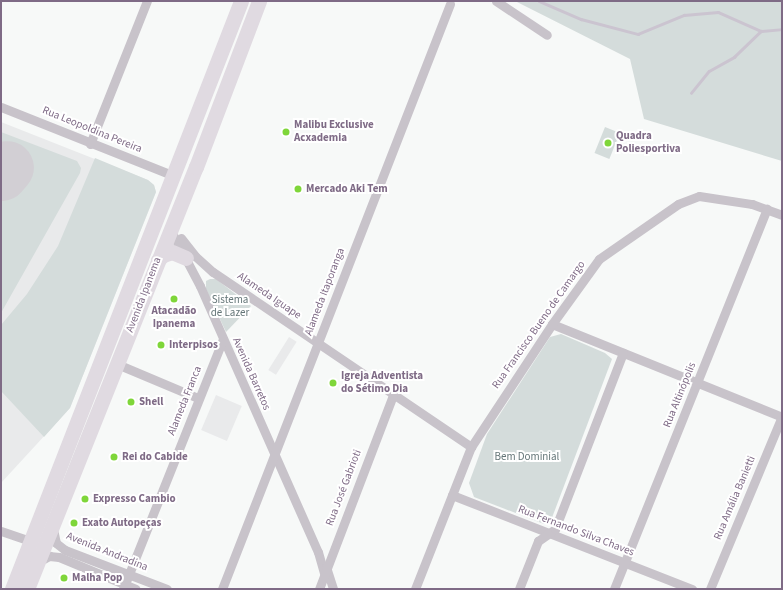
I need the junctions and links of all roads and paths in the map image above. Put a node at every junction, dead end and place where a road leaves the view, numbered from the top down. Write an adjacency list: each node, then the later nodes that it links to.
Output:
1 (147, 1): 8 (street)
2 (241, 1): 9 (main road, Avenida Ipanema)
3 (259, 1): 13 (main road, Avenida Ipanema)
4 (496, 1): 6 (street)
5 (450, 4): 20 (street, Alameda Itaporanga)
6 (547, 35)
7 (1, 107): 8 (street, Rua Leopoldina Pereira)
8 (90, 144): 9 (street, Rua Leopoldina Pereira)
9 (174, 176): 10 (main road, Avenida Ipanema)
10 (163, 199): 13 (main road); 39 (main road, Avenida Ipanema)
11 (767, 210): 12 (street, Rua Francisco Bueno de Camargo); 18 (street, Rua Francisco Bueno de Camargo); 25 (street, Rua Altinópolis)
12 (782, 215)
13 (171, 225): 14 (street, Avenida Barretos); 15 (main road, Avenida Ipanema); 16 (street, Alameda Iguape)
14 (186, 258): 15 (main road); 17 (street, Avenida Barretos)
15 (158, 260): 24 (main road, Avenida Ipanema)
16 (213, 272): 17 (street); 20 (street, Alameda Iguape)
17 (200, 286): 19 (street, Avenida Barretos)
18 (552, 324): 21 (street); 31 (street, Rua Francisco Bueno de Camargo)
19 (223, 339): 22 (street, Avenida Barretos); 23 (street, Alameda Franca)
20 (318, 343): 26 (street, Alameda Iguape); 30 (street, Alameda Itaporanga)
21 (623, 353): 25 (street); 38 (street)
22 (230, 355): 23 (street); 29 (street, Avenida Barretos)
23 (216, 356): 27 (street, Alameda Franca)
24 (118, 364): 27 (street); 36 (main road, Avenida Ipanema)
25 (698, 382): 28 (street); 41 (street, Rua Altinópolis)
26 (393, 395): 31 (street, Alameda Iguape); 42 (street, Rua José Gabrioti)
27 (198, 398): 43 (street, Alameda Franca)
28 (782, 416): 56 (street, Rua Amália Banietti)
29 (259, 420): 30 (street, Avenida Barretos); 32 (street, Avenida Barretos)
30 (284, 433): 32 (street, Alameda Itaporanga)
31 (470, 447): 35 (street, Rua Francisco Bueno de Camargo)
32 (275, 457): 33 (street, Alameda Itaporanga); 34 (street, Avenida Barretos)
33 (268, 476): 34 (street); 49 (street, Alameda Itaporanga)
34 (284, 476): 42 (street, Avenida Barretos)
35 (452, 495): 38 (street, Rua Fernando Silva Chaves); 52 (street, Rua Francisco Bueno de Camargo)
36 (53, 525): 40 (main road, Avenida Ipanema); 43 (street, Avenida Andradina)
37 (1, 531): 39 (street)
38 (549, 534): 41 (street, Rua Fernando Silva Chaves); 53 (street)
39 (30, 541): 45 (main road, Avenida Ipanema)
40 (38, 562): 44 (street, Avenida Andradina); 46 (main road, Avenida Ipanema)
41 (625, 563): 54 (street, Rua Altinópolis); 55 (street, Rua Fernando Silva Chaves)
42 (325, 570): 50 (street, Rua José Gabrioti); 51 (street, Avenida Barretos)
43 (129, 574): 44 (street, Alameda Franca); 48 (street, Avenida Andradina)
44 (124, 587): 47 (street, Avenida Andradina)
45 (12, 589)
46 (27, 589)
47 (136, 589)
48 (167, 589)
49 (222, 589)
50 (319, 589)
51 (333, 589)
52 (415, 589)
53 (519, 589)
54 (614, 589)
55 (692, 589)
56 (710, 589)

